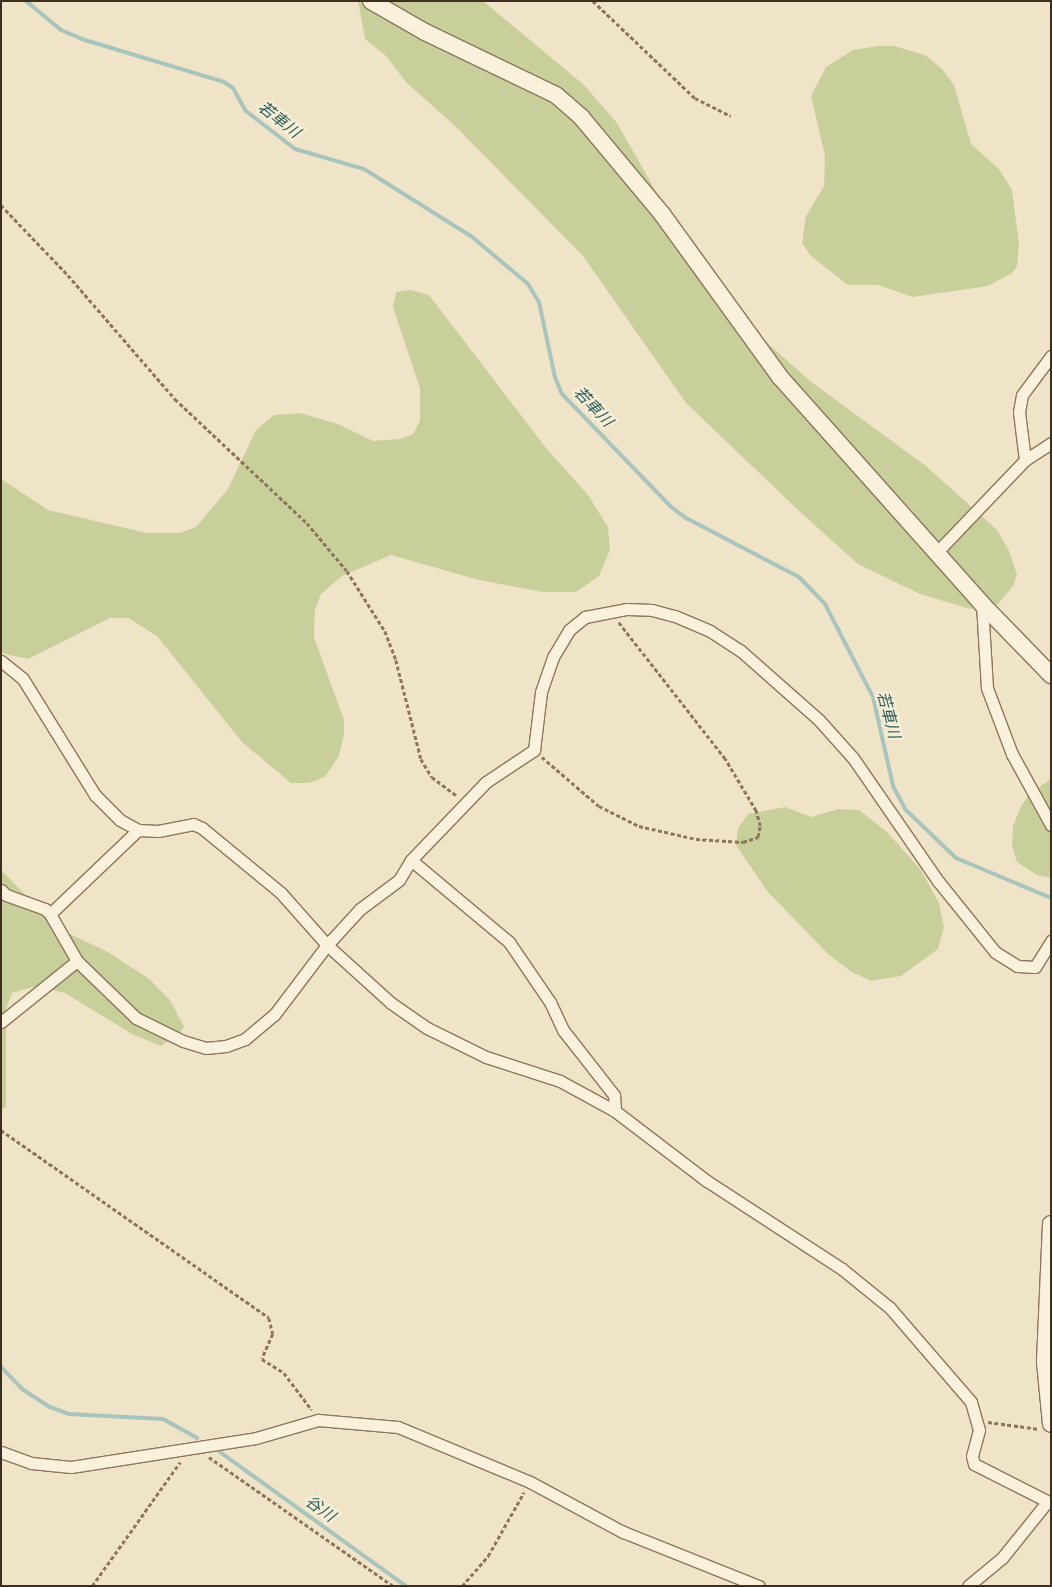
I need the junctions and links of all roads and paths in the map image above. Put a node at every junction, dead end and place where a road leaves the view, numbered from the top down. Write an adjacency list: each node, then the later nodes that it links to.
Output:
1 (371, 1): 8 (street)
2 (593, 1): 3 (path)
3 (731, 116)
4 (1, 205): 14 (path)
5 (1051, 356): 7 (street)
6 (1051, 443): 7 (street)
7 (1025, 460): 8 (street)
8 (937, 552): 9 (street)
9 (982, 604): 12 (street); 15 (street)
10 (610, 612): 13 (street); 13 (path); 20 (street)
11 (1, 662): 16 (street)
12 (1051, 675)
13 (534, 750): 14 (street)
14 (469, 802): 17 (street)
15 (1051, 826)
16 (138, 830): 19 (street); 21 (street)
17 (411, 860): 21 (street); 24 (street)
18 (1, 890): 19 (street)
19 (50, 914): 22 (street)
20 (1051, 941)
21 (327, 945): 22 (street); 24 (street)
22 (77, 961): 23 (street)
23 (1, 1022)
24 (615, 1111): 28 (street)
25 (1, 1130): 27 (path)
26 (1051, 1224): 29 (street)
27 (318, 1420): 31 (street); 33 (street)
28 (978, 1420): 30 (path); 34 (street)
29 (1051, 1424)
30 (1028, 1427)
31 (193, 1448): 32 (street); 35 (path); 36 (path)
32 (1, 1452)
33 (530, 1482): 37 (path); 38 (street)
34 (1049, 1502): 39 (street)
35 (92, 1586)
36 (393, 1586)
37 (462, 1586)
38 (759, 1586)
39 (968, 1586)

